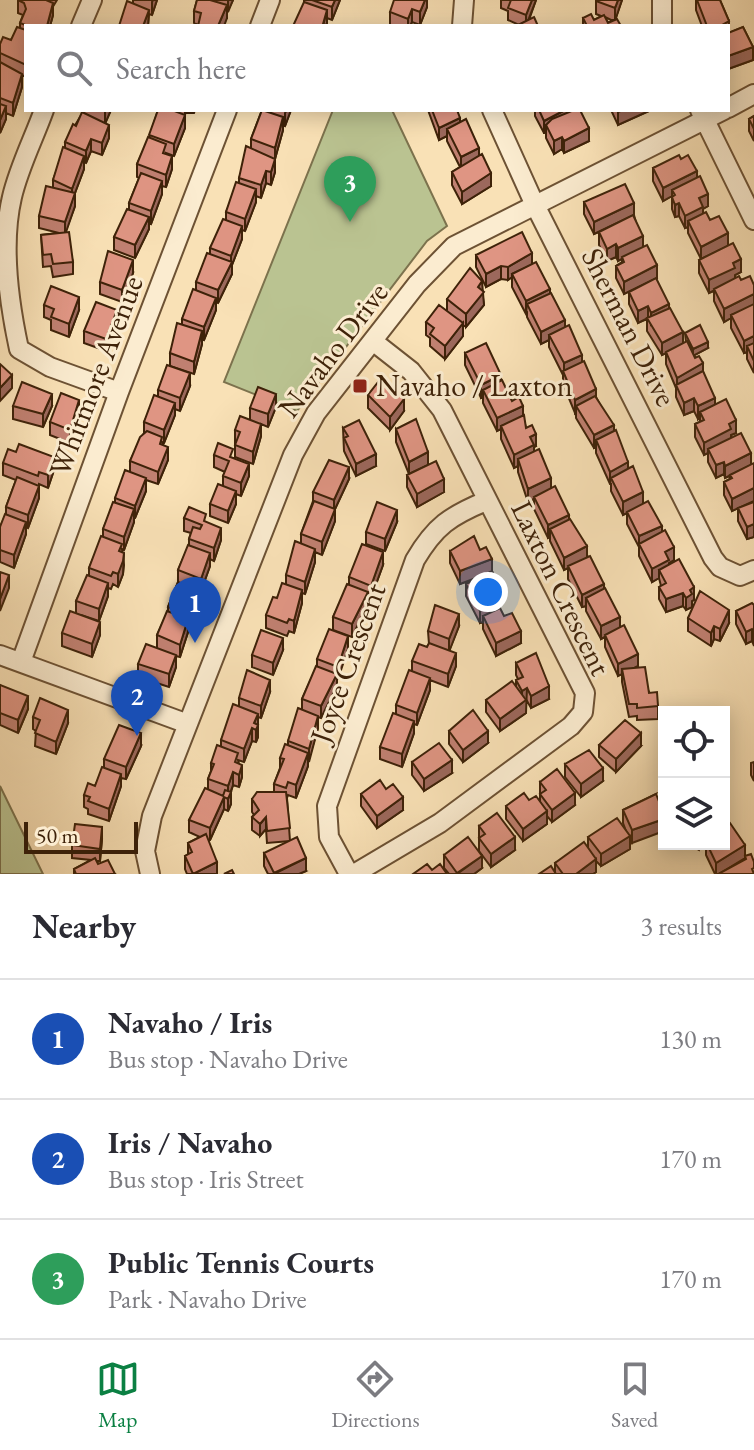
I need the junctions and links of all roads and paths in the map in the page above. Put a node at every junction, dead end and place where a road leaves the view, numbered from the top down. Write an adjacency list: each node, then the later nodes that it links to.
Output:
1 (92, 0): 5 (street)
2 (270, 0): 6 (street)
3 (464, 0): 7 (street)
4 (662, 0): 8 (street)
5 (82, 24)
6 (261, 24)
7 (462, 24)
8 (662, 24)
9 (754, 94): 10 (street, Navaho Drive)
10 (730, 107)
11 (43, 112): 18 (street)
12 (226, 112): 18 (street, Whitmore Avenue)
13 (493, 112): 15 (street, Sherman Drive)
14 (702, 115): 15 (street, Navaho Drive); 16 (street)
15 (534, 203): 17 (street, Navaho Drive); 20 (street, Sherman Drive)
16 (754, 220)
17 (374, 342): 19 (street, Laxton Crescent); 23 (street, Navaho Drive)
18 (119, 392): 22 (street, Whitmore Avenue)
19 (486, 501): 25 (street, Joyce Crescent); 25 (street, Laxton Crescent)
20 (754, 570)
21 (0, 655): 22 (street)
22 (21, 662): 23 (street)
23 (188, 724): 24 (street, Navaho Drive)
24 (150, 874)
25 (352, 874)

